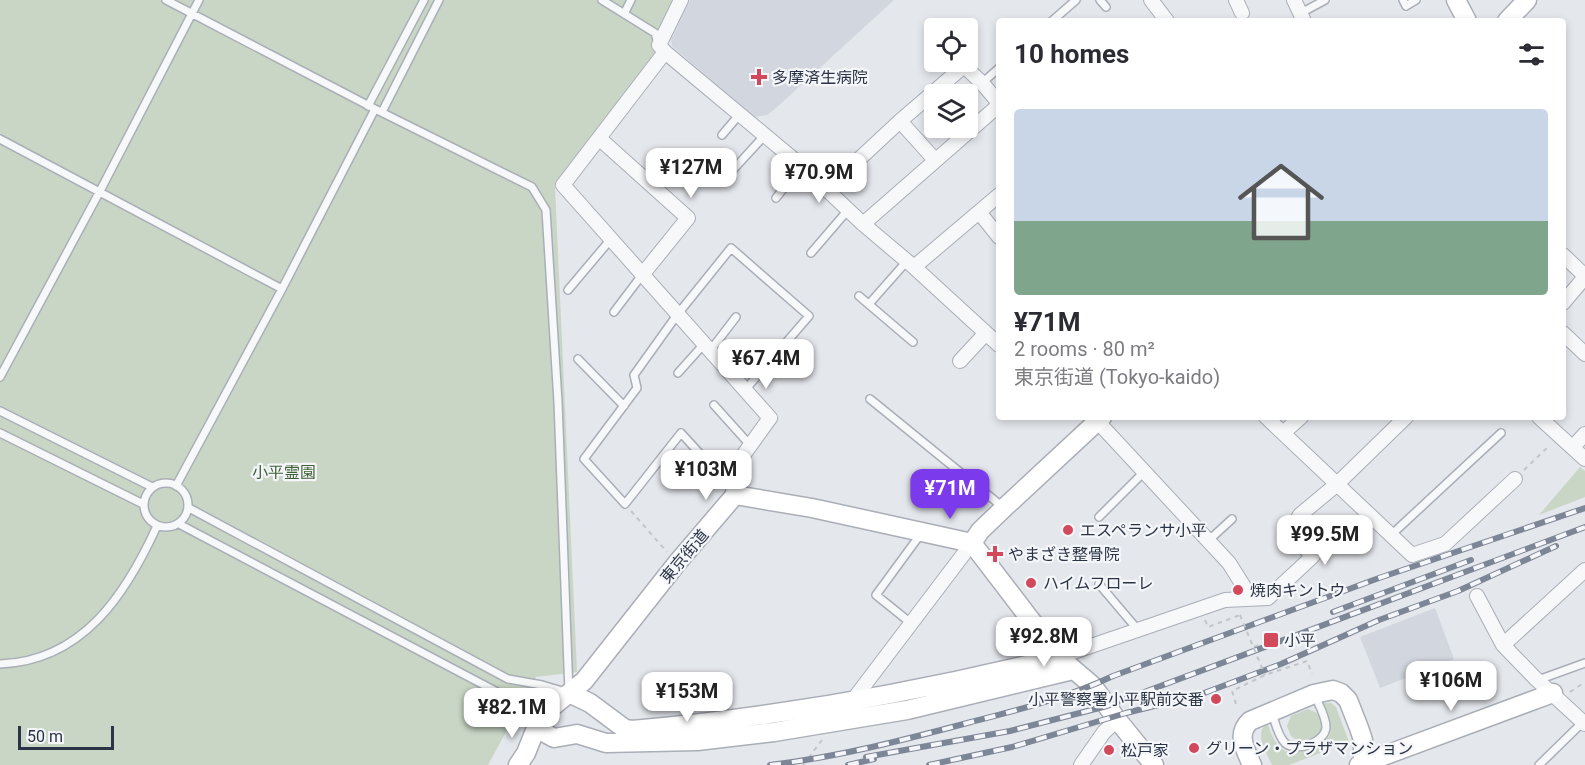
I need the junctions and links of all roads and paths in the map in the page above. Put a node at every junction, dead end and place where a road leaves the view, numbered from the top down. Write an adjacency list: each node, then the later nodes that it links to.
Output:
1 (166, 0): 18 (lane)
2 (199, 0): 18 (lane)
3 (424, 0): 32 (lane)
4 (439, 0): 32 (lane)
5 (602, 0): 19 (lane)
6 (631, 0): 19 (lane)
7 (681, 0): 25 (street)
8 (1076, 0): 21 (lane)
9 (1101, 0): 17 (lane)
10 (1151, 0): 22 (street)
11 (1294, 0): 20 (street)
12 (1326, 0): 20 (lane)
13 (1403, 0): 14 (lane)
14 (1416, 0)
15 (1456, 0): 23 (street)
16 (1527, 0): 24 (street)
17 (1106, 6)
18 (192, 14): 32 (lane); 43 (lane)
19 (624, 14): 25 (lane)
20 (1303, 17)
21 (1055, 18)
22 (1165, 18)
23 (1465, 18)
24 (1510, 18)
25 (662, 49): 33 (street); 37 (street)
26 (996, 71): 29 (lane)
27 (953, 72): 34 (street)
28 (970, 72): 29 (street)
29 (982, 83): 30 (street)
30 (996, 100)
31 (996, 107): 39 (street)
32 (375, 109): 56 (lane); 130 (lane)
33 (739, 115): 35 (lane); 36 (street)
34 (900, 121): 39 (street); 42 (street)
35 (722, 135)
36 (764, 136): 40 (street); 41 (lane)
37 (600, 139): 50 (street); 54 (street)
38 (0, 140): 43 (lane)
39 (935, 160): 48 (street)
40 (801, 166): 42 (street); 44 (lane)
41 (732, 171)
42 (827, 189): 46 (street)
43 (100, 191): 56 (lane); 73 (lane)
44 (776, 198)
45 (996, 198): 47 (street)
46 (848, 210): 48 (street); 51 (lane)
47 (979, 212): 49 (street); 53 (street)
48 (863, 224): 53 (street)
49 (996, 233)
50 (610, 239): 54 (street); 57 (lane)
51 (811, 253)
52 (1566, 258): 55 (street)
53 (910, 264): 60 (lane); 64 (street)
54 (642, 275): 61 (lane); 62 (street)
55 (1585, 277): 59 (street)
56 (282, 289): 96 (lane)
57 (568, 290)
58 (859, 296): 60 (lane)
59 (1566, 299)
60 (869, 304): 66 (lane)
61 (614, 312)
62 (677, 315): 68 (street); 74 (lane); 76 (lane)
63 (736, 317): 68 (lane)
64 (986, 333): 67 (street); 71 (street)
65 (1566, 336): 69 (street)
66 (913, 342)
67 (996, 342)
68 (707, 348): 72 (lane); 74 (street)
69 (1585, 354)
70 (578, 359): 76 (lane)
71 (960, 361)
72 (678, 373)
73 (0, 377)
74 (745, 390): 89 (street)
75 (870, 399): 102 (lane)
76 (624, 405): 100 (lane)
77 (714, 405): 89 (lane)
78 (0, 411): 97 (lane)
79 (1269, 420): 85 (street)
80 (1297, 420): 85 (street)
81 (1403, 420): 95 (street)
82 (1542, 420): 88 (street)
83 (1093, 421): 92 (street); 102 (street)
84 (0, 433): 99 (lane)
85 (1282, 433): 95 (street)
86 (1502, 433): 108 (lane)
87 (1585, 434): 90 (street)
88 (1559, 436): 90 (street); 94 (path)
89 (751, 446): 93 (street)
90 (1573, 447): 91 (street)
91 (1585, 459)
92 (1145, 471): 103 (lane); 109 (street)
93 (729, 475): 98 (street); 100 (lane)
94 (1515, 479): 108 (street)
95 (1336, 485): 108 (street); 115 (street)
96 (176, 486): 97 (lane); 101 (lane)
97 (152, 487): 99 (lane)
98 (735, 495): 107 (street); 111 (street, 東京街道)
99 (143, 504): 106 (lane)
100 (626, 504): 111 (path)
101 (189, 508): 105 (lane); 130 (lane)
102 (1004, 508): 110 (street)
103 (1099, 517)
104 (1232, 519): 109 (lane)
105 (178, 524): 106 (lane); 139 (lane)
106 (157, 526): 124 (lane)
107 (921, 532): 110 (street); 116 (lane)
108 (1390, 536)
109 (1208, 541): 115 (street)
110 (972, 543): 116 (street); 122 (street)
111 (677, 563): 130 (street, 東京街道)
112 (1585, 570): 120 (street)
113 (1099, 584): 118 (lane)
114 (1477, 596): 120 (street)
115 (1251, 598): 118 (street)
116 (912, 624): 133 (street)
117 (1208, 627): 121 (path, bridge)
118 (1138, 630): 122 (street)
119 (1265, 642): 121 (path)
120 (1503, 645): 128 (street)
121 (1254, 647): 127 (path, bridge)
122 (1059, 657): 125 (street); 133 (street)
123 (1585, 663): 128 (lane)
124 (0, 664)
125 (1074, 670): 136 (street); 137 (street)
126 (1312, 674): 127 (path)
127 (1266, 675): 134 (path)
128 (1538, 680): 132 (street)
129 (1585, 682): 132 (path)
130 (569, 693): 133 (street); 139 (street, 東京街道)
131 (1314, 694): 135 (street); 135 (lane); 145 (street)
132 (1556, 696): 138 (street); 145 (street)
133 (852, 702): 137 (street)
134 (1236, 704)
135 (1271, 712): 144 (street)
136 (1117, 720): 142 (street); 143 (street)
137 (835, 723): 139 (street); 141 (path)
138 (1584, 723): 146 (lane)
139 (536, 728): 140 (street, 東京街道)
140 (518, 765)
141 (802, 765)
142 (1080, 765)
143 (1154, 765)
144 (1252, 765)
145 (1362, 765)
146 (1539, 765)

